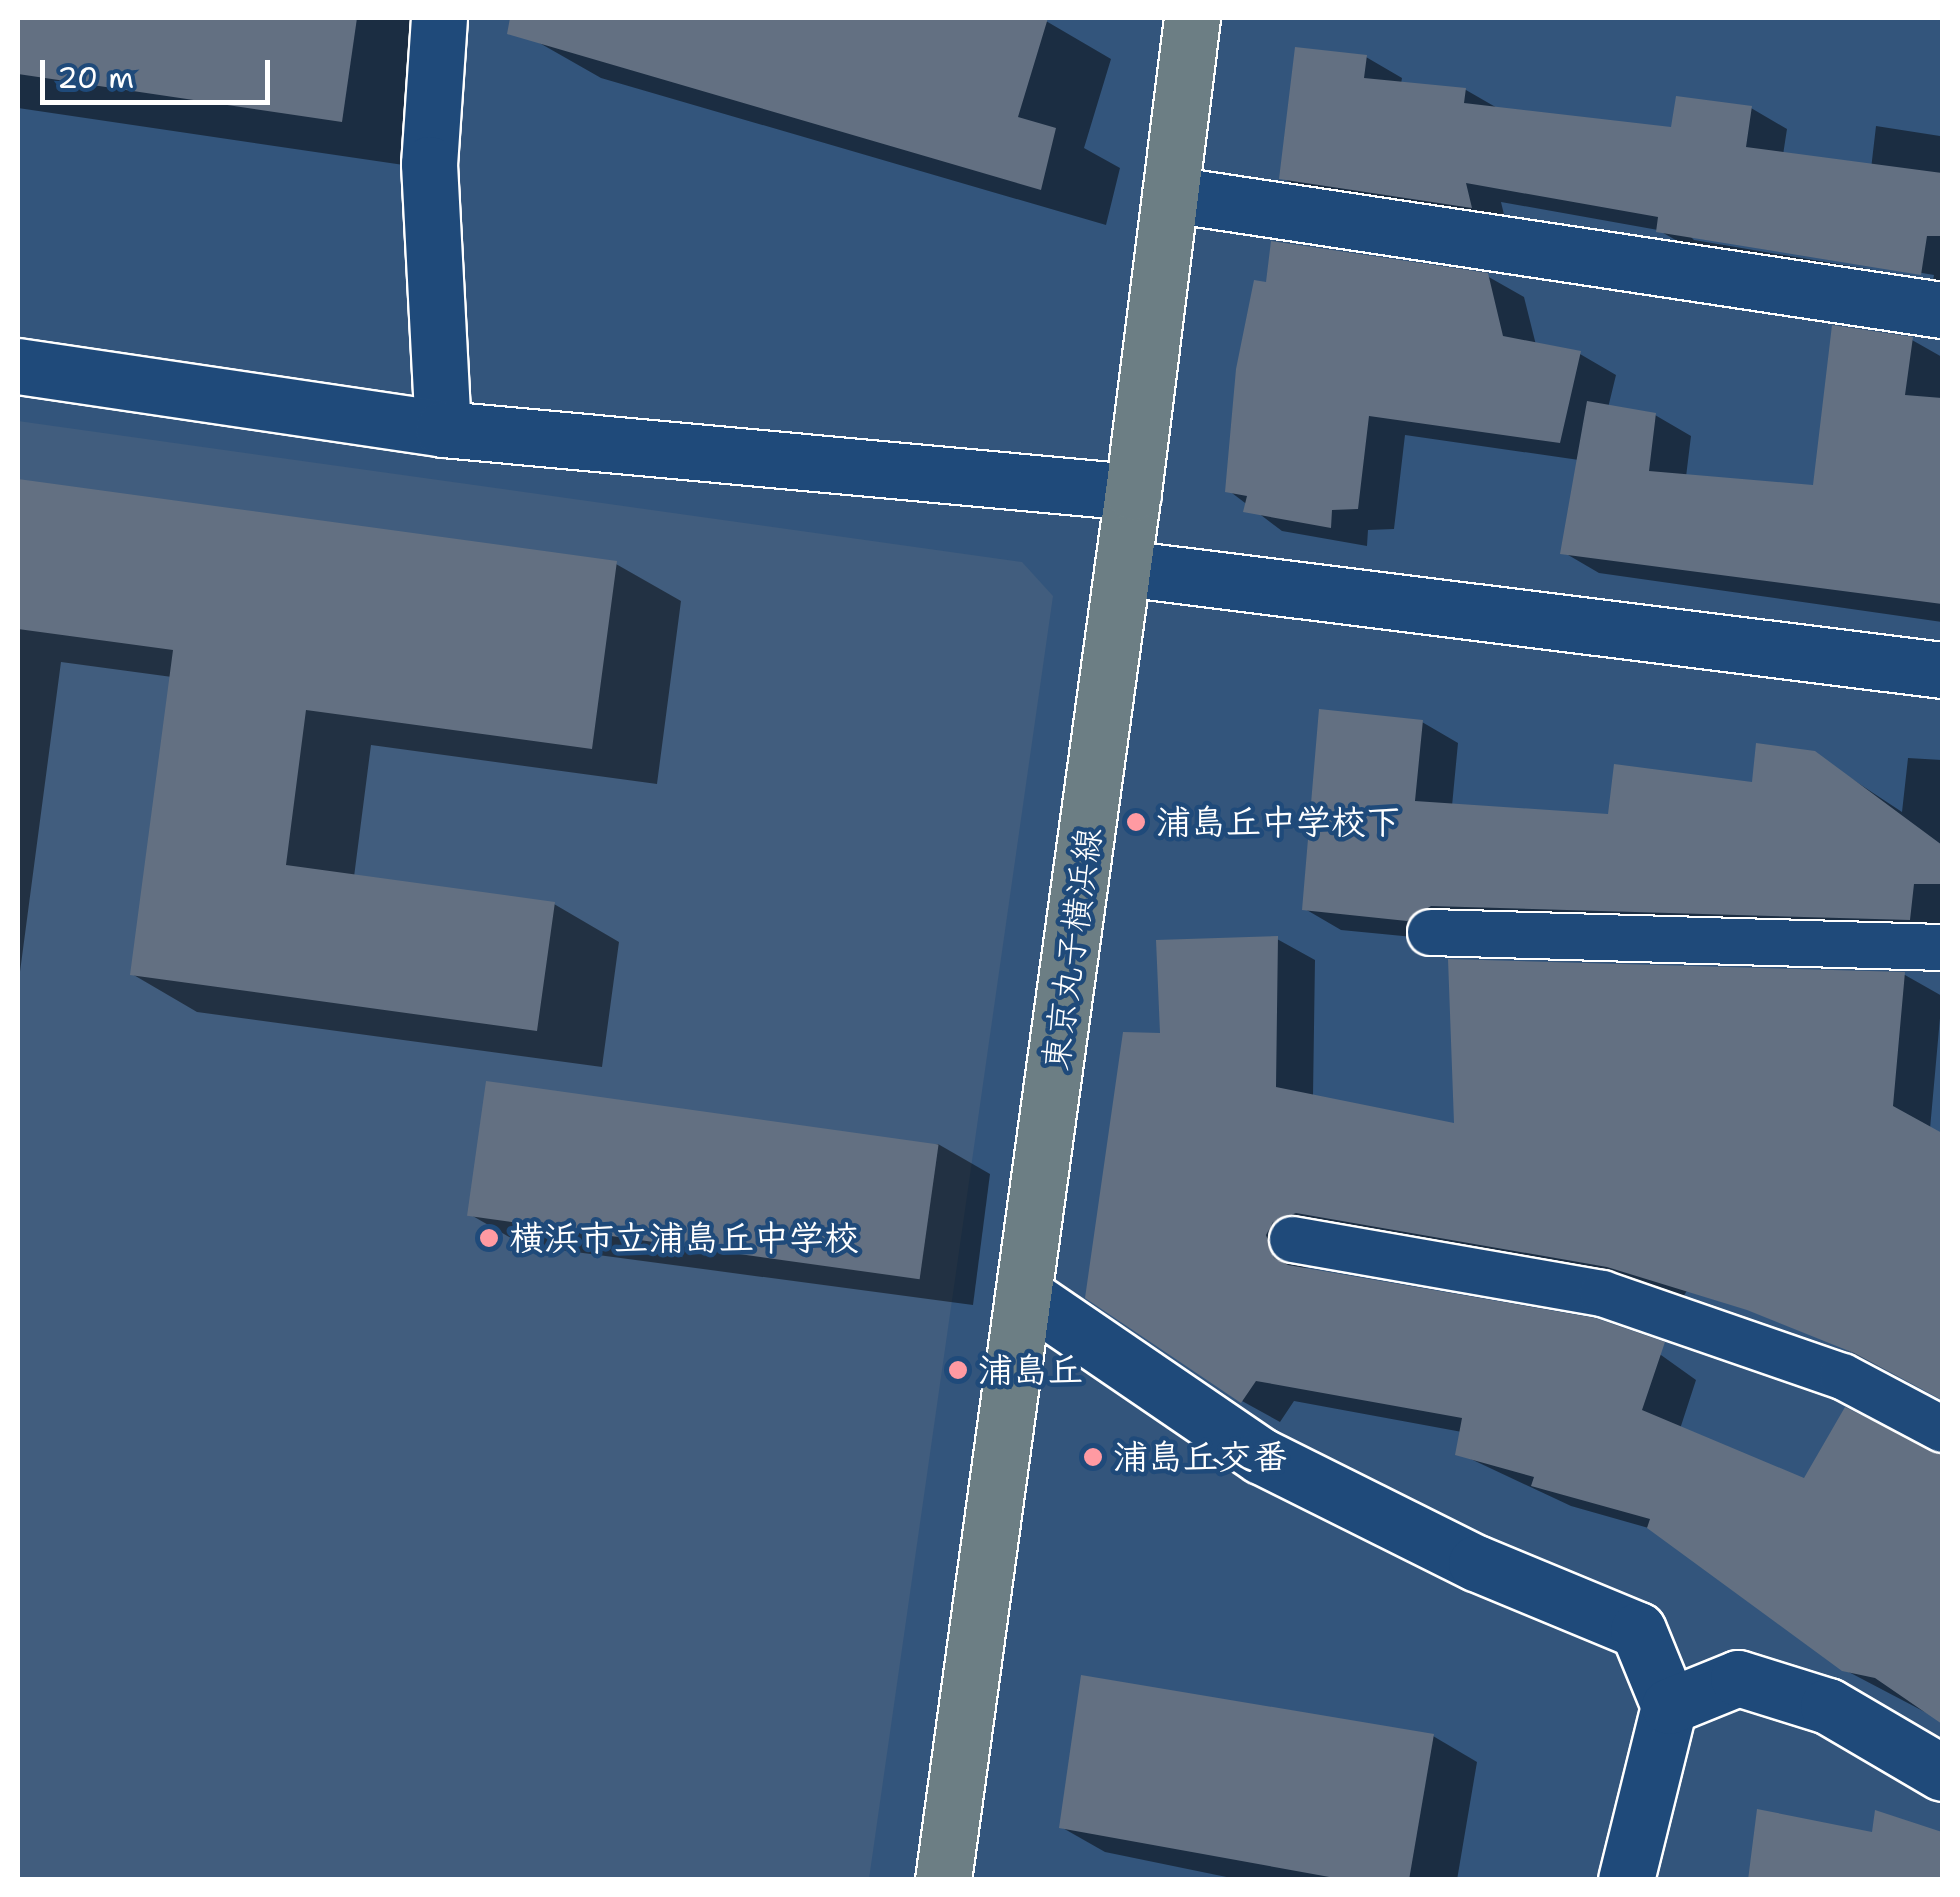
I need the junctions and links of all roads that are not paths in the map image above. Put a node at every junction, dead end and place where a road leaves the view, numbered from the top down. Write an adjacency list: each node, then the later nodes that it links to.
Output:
1 (439, 18): 6 (street)
2 (1192, 18): 3 (main road, 東京丸子横浜線)
3 (1170, 194): 4 (street); 7 (main road, 東京丸子横浜線)
4 (1942, 310)
5 (18, 366): 6 (street)
6 (444, 429): 7 (street)
7 (1134, 492): 8 (main road, 東京丸子横浜線)
8 (1123, 568): 9 (street); 13 (main road, 東京丸子横浜線)
9 (1942, 670)
10 (1430, 932): 11 (lane)
11 (1942, 947)
12 (1292, 1239): 14 (lane)
13 (1025, 1295): 15 (street); 17 (main road, 東京丸子横浜線)
14 (1942, 1429)
15 (1669, 1706): 16 (street); 18 (street)
16 (1942, 1773)
17 (943, 1880)
18 (1626, 1880)

